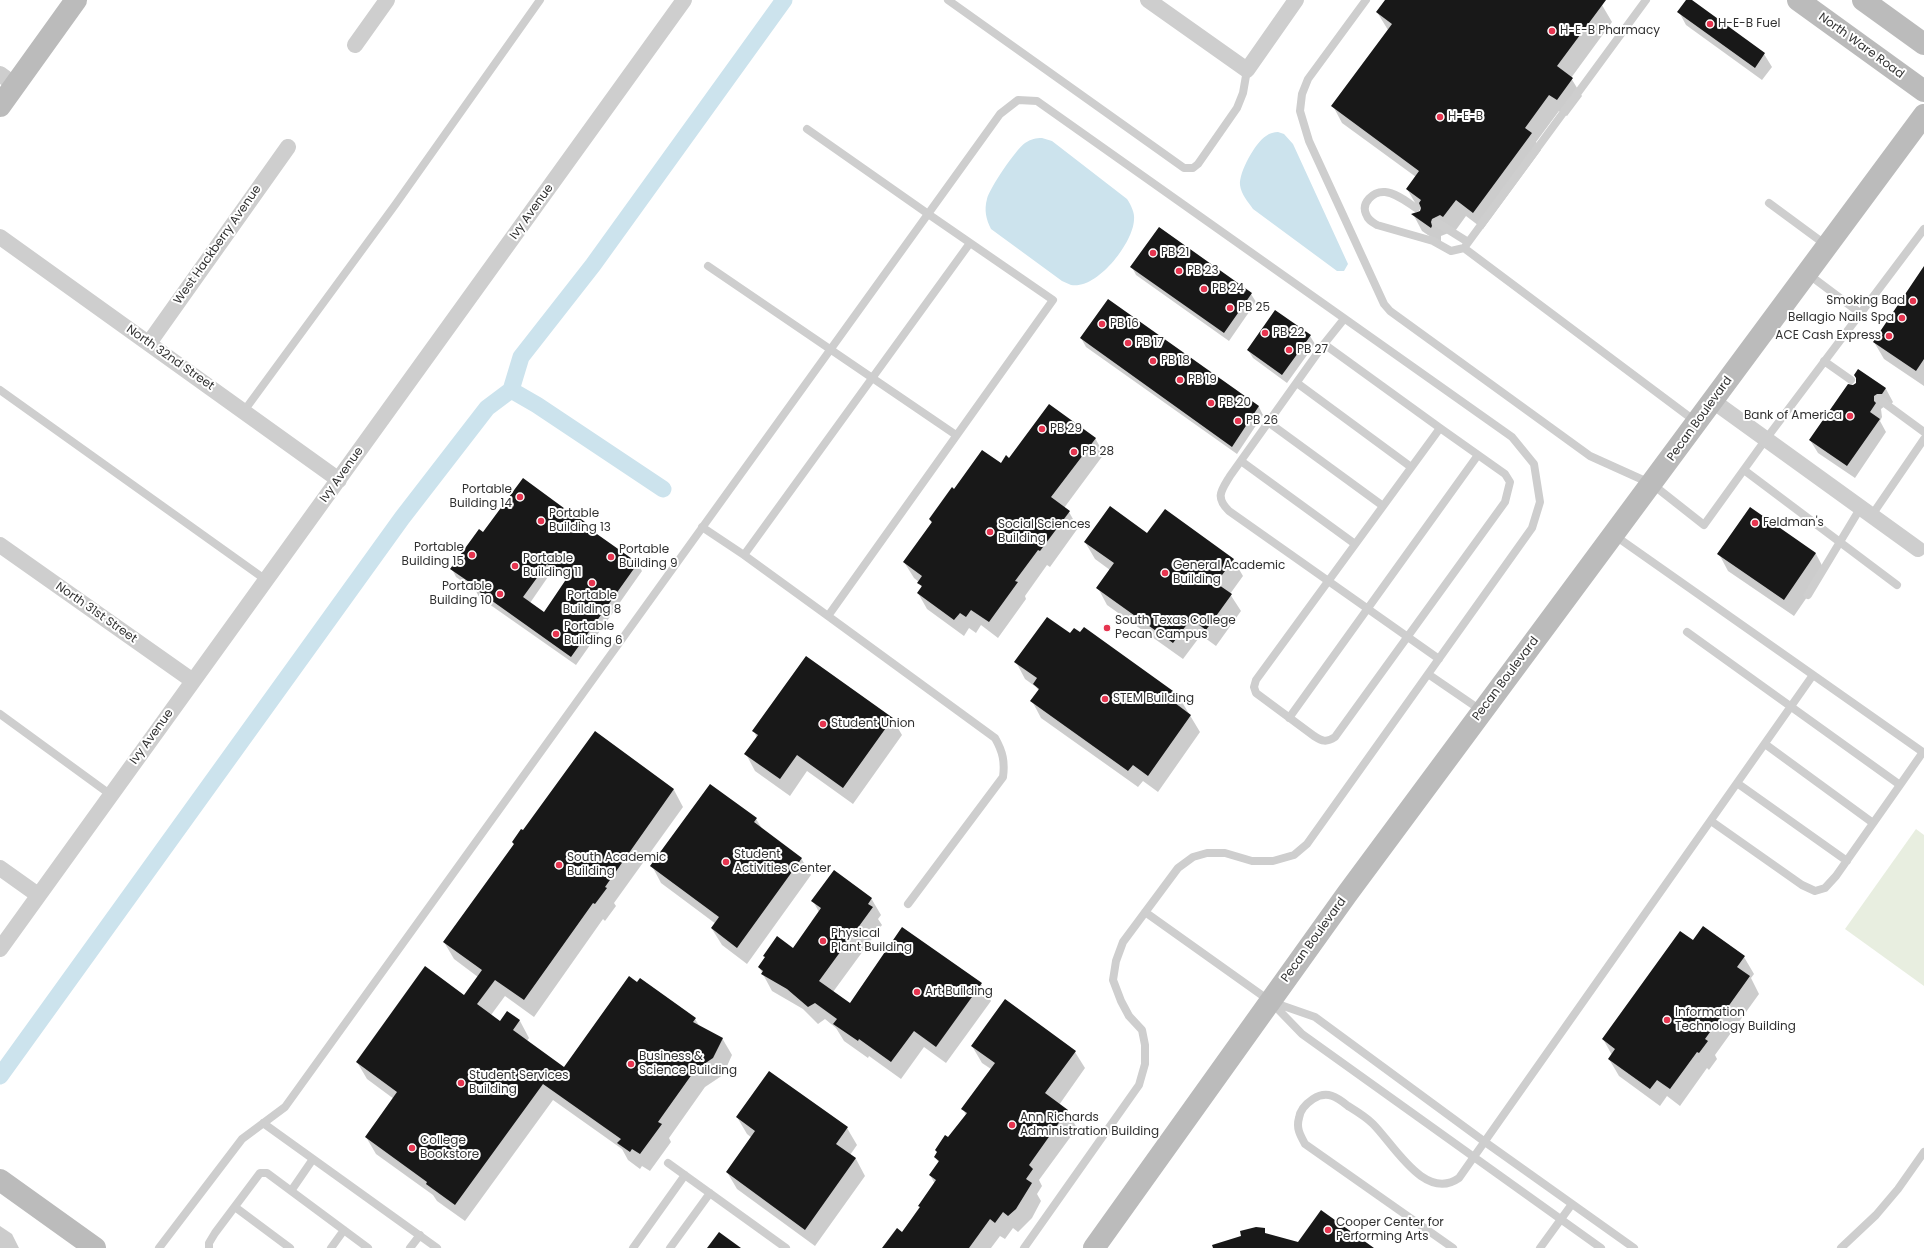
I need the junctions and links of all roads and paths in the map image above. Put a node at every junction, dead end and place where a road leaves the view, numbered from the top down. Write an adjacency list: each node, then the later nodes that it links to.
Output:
1 (76, 0): 15 (main road)
2 (387, 0): 13 (street)
3 (540, 0): 44 (lane)
4 (684, 0): 56 (street, Ivy Avenue)
5 (948, 0): 14 (lane)
6 (1148, 0): 14 (street)
7 (1296, 0): 14 (street)
8 (1366, 0): 57 (lane)
9 (1646, 0): 28 (lane)
10 (1798, 0): 16 (main road, North Ware Road)
11 (1863, 0): 12 (main road)
12 (1924, 44)
13 (355, 45)
14 (1247, 70)
15 (8, 80): 17 (main road)
16 (1924, 91)
17 (0, 106)
18 (1924, 115): 29 (main road, Pecan Boulevard)
19 (807, 129): 23 (lane)
20 (288, 147): 34 (street, West Hackberry Avenue)
21 (1769, 203): 29 (lane)
22 (1416, 208): 28 (lane)
23 (928, 214): 27 (lane); 33 (lane); 36 (lane)
24 (1436, 222): 28 (lane)
25 (1924, 229): 32 (lane)
26 (0, 237): 34 (street, North 32nd Street)
27 (970, 243): 38 (lane); 49 (lane)
28 (1466, 245): 46 (lane)
29 (1827, 246): 31 (main road, Pecan Boulevard)
30 (708, 266): 36 (lane)
31 (1807, 273): 32 (lane); 43 (main road, Pecan Boulevard)
32 (1860, 313): 37 (lane)
33 (1344, 319): 35 (lane); 75 (lane)
34 (149, 343): 44 (street, North 32nd Street)
35 (1324, 344): 40 (lane); 47 (lane)
36 (831, 349): 38 (lane); 60 (lane)
37 (1824, 361): 39 (lane); 50 (lane)
38 (872, 378): 49 (lane); 66 (lane)
39 (1851, 380)
40 (1297, 383): 45 (lane); 54 (lane)
41 (0, 390): 67 (lane)
42 (1879, 399): 48 (lane)
43 (1713, 401): 46 (main road, Pecan Boulevard); 50 (street)
44 (244, 411): 56 (street, North 32nd Street)
45 (1268, 422): 53 (lane); 58 (lane)
46 (1697, 422): 57 (main road, Pecan Boulevard)
47 (1440, 428): 52 (lane); 54 (lane)
48 (1924, 432)
49 (956, 435): 72 (lane)
50 (1766, 439): 55 (lane); 59 (street)
51 (1924, 439): 59 (lane)
52 (1478, 455): 71 (lane); 74 (lane)
53 (1241, 461): 63 (lane); 68 (lane)
54 (1411, 467): 58 (lane)
55 (1744, 470): 57 (lane); 62 (lane)
56 (339, 480): 67 (street, Ivy Avenue)
57 (1652, 484): 61 (main road, Pecan Boulevard)
58 (1383, 506): 63 (lane)
59 (1866, 511): 62 (lane); 65 (street)
60 (702, 527): 66 (lane); 97 (lane)
61 (1614, 536): 77 (lane); 80 (main road, Pecan Boulevard)
62 (1839, 542): 69 (lane); 70 (lane)
63 (1355, 544): 68 (lane)
64 (0, 545): 78 (street, North 31st Street)
65 (1918, 549)
66 (744, 555): 72 (lane)
67 (266, 580): 78 (street, Ivy Avenue)
68 (1328, 581): 71 (lane); 82 (lane)
69 (1897, 585)
70 (1808, 595)
71 (1367, 608): 74 (lane); 82 (lane)
72 (828, 616): 93 (lane)
73 (1687, 632): 79 (lane)
74 (1408, 638): 75 (lane); 82 (lane)
75 (1438, 659): 76 (lane)
76 (1428, 674): 80 (lane); 94 (lane)
77 (1813, 676): 79 (lane); 84 (lane)
78 (192, 681): 87 (street, Ivy Avenue)
79 (1791, 706): 83 (lane); 86 (lane)
80 (1482, 711): 96 (main road, Pecan Boulevard)
81 (0, 714): 87 (lane)
82 (1289, 718)
83 (1765, 744): 85 (lane); 89 (lane)
84 (1923, 753): 86 (lane)
85 (1737, 783): 88 (lane); 90 (lane)
86 (1900, 785): 89 (lane)
87 (111, 795): 92 (street, Ivy Avenue)
88 (1710, 821): 90 (lane); 98 (lane)
89 (1873, 823): 90 (lane)
90 (1847, 861)
91 (0, 868): 92 (street)
92 (38, 895): 95 (street, Ivy Avenue)
93 (908, 904)
94 (1146, 912): 96 (lane); 123 (lane)
95 (0, 949)
96 (1270, 1001): 98 (lane); 100 (lane); 124 (main road, Pecan Boulevard)
97 (263, 1123): 101 (lane); 113 (lane)
98 (1485, 1142): 100 (lane); 107 (lane)
99 (1924, 1152): 129 (lane)
100 (1474, 1157): 109 (lane); 125 (lane)
101 (313, 1159): 105 (lane); 111 (lane)
102 (668, 1163): 103 (lane)
103 (685, 1175): 106 (lane); 120 (lane)
104 (0, 1180): 112 (main road)
105 (291, 1191): 108 (lane); 110 (lane)
106 (710, 1193): 121 (lane); 122 (lane)
107 (1572, 1204): 109 (lane); 128 (lane)
108 (235, 1207): 114 (lane); 115 (lane)
109 (1561, 1219): 126 (lane); 127 (lane)
110 (344, 1230): 116 (lane); 117 (lane)
111 (420, 1235): 118 (lane); 119 (lane)
112 (95, 1248)
113 (159, 1248)
114 (209, 1248)
115 (290, 1248)
116 (331, 1248)
117 (368, 1248)
118 (410, 1248)
119 (437, 1248)
120 (633, 1248)
121 (670, 1248)
122 (786, 1248)
123 (1024, 1248)
124 (1094, 1248)
125 (1453, 1248)
126 (1540, 1248)
127 (1601, 1248)
128 (1634, 1248)
129 (1841, 1248)

